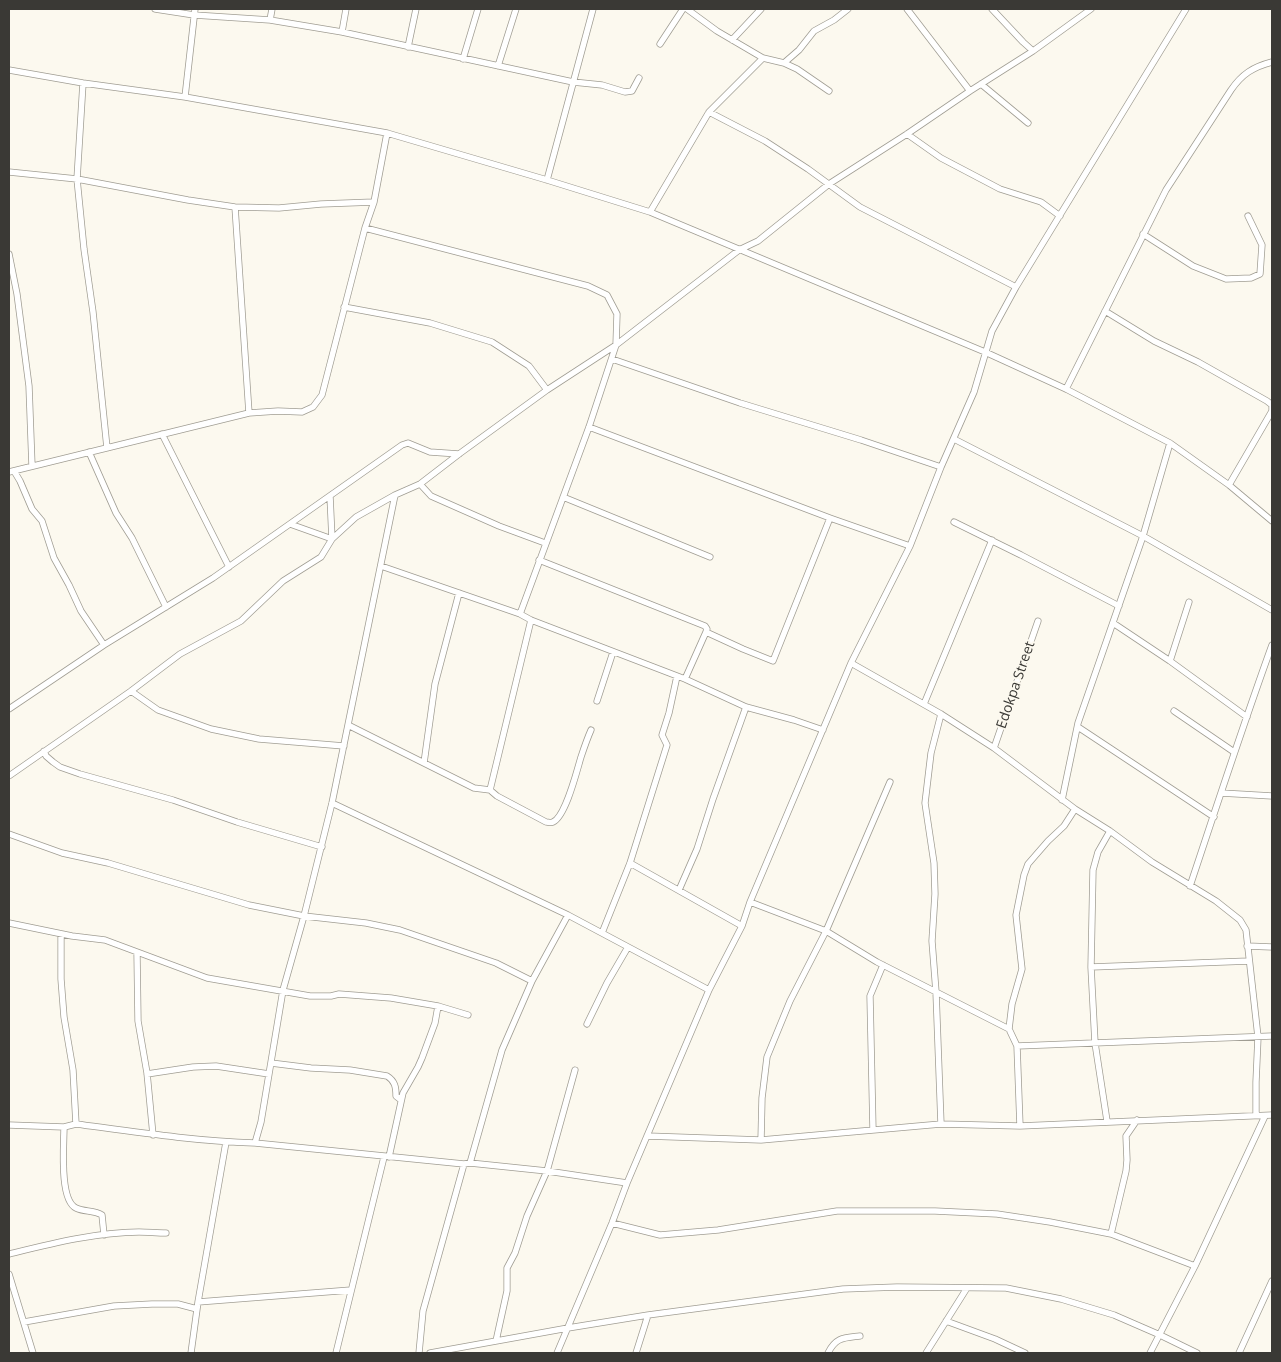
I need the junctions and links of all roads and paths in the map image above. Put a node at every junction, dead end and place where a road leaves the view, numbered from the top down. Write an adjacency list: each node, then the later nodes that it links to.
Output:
1 (155, 9): 16 (street)
2 (272, 9): 17 (street)
3 (346, 9): 18 (street)
4 (416, 9): 21 (street)
5 (478, 9): 23 (street)
6 (516, 9): 27 (street)
7 (593, 9): 30 (street)
8 (684, 9): 20 (street)
9 (687, 9): 19 (street)
10 (761, 9): 19 (street)
11 (848, 9): 26 (street)
12 (907, 9): 33 (street)
13 (992, 9): 22 (street)
14 (1186, 9): 47 (street)
15 (1087, 10): 22 (street)
16 (195, 12): 17 (street); 35 (street)
17 (270, 20): 18 (street)
18 (342, 32): 21 (street)
19 (732, 40): 24 (street)
20 (660, 44)
21 (408, 46): 23 (street)
22 (1033, 50): 32 (street)
23 (463, 58): 27 (street)
24 (763, 58): 26 (street); 36 (street)
25 (1272, 62): 50 (street)
26 (784, 63): 34 (street)
27 (498, 66): 30 (street)
28 (9, 70): 31 (street)
29 (639, 78): 30 (street)
30 (573, 82): 42 (street)
31 (83, 83): 35 (street); 41 (street)
32 (981, 84): 33 (street); 37 (street)
33 (970, 91): 39 (street)
34 (829, 92)
35 (184, 97): 38 (street)
36 (709, 112): 43 (street); 46 (street)
37 (1028, 123)
38 (387, 133): 42 (street); 44 (street)
39 (907, 134): 43 (street); 47 (street)
40 (9, 172): 41 (street)
41 (77, 179): 45 (street); 67 (street)
42 (547, 180): 46 (street)
43 (829, 184): 51 (street); 53 (street)
44 (374, 202): 45 (street); 49 (street)
45 (235, 207): 62 (street)
46 (650, 212): 51 (street)
47 (1060, 216): 53 (street)
48 (1248, 216): 50 (street)
49 (365, 228): 54 (street); 56 (street)
50 (1144, 234): 55 (street)
51 (739, 250): 56 (street); 57 (street)
52 (9, 254): 70 (street)
53 (1016, 287): 57 (street)
54 (344, 307): 60 (street); 62 (street)
55 (1105, 311): 59 (street); 61 (street)
56 (616, 345): 58 (street); 60 (street)
57 (986, 352): 59 (street); 65 (street)
58 (612, 359): 63 (street); 71 (street)
59 (1066, 389): 66 (street)
60 (547, 390): 69 (street)
61 (1272, 406): 74 (street)
62 (249, 413): 64 (street)
63 (589, 427): 77 (street); 78 (street)
64 (162, 434): 67 (street); 90 (street)
65 (954, 439): 71 (street); 82 (street)
66 (1170, 443): 74 (street); 82 (street)
67 (107, 448): 68 (street)
68 (89, 452): 70 (street); 94 (street)
69 (459, 454): 73 (street); 76 (street)
70 (32, 466): 72 (street)
71 (941, 467): 86 (street)
72 (11, 471): 101 (street)
73 (420, 484): 75 (street); 85 (street)
74 (1229, 485): 79 (street)
75 (395, 495): 83 (street); 89 (street)
76 (330, 496): 81 (street); 83 (street)
77 (563, 497): 85 (street); 87 (street)
78 (830, 518): 86 (street); 100 (street)
79 (1272, 521)
80 (954, 522): 84 (street)
81 (290, 524): 83 (street); 90 (street)
82 (1143, 536): 93 (street); 95 (street)
83 (332, 539): 108 (street)
84 (992, 540): 93 (street); 110 (street)
85 (545, 543): 88 (street)
86 (910, 546): 105 (street)
87 (710, 557)
88 (539, 560): 96 (street); 100 (street)
89 (381, 566): 91 (street); 116 (street)
90 (229, 567): 94 (street)
91 (459, 593): 96 (street); 124 (street)
92 (1189, 602): 104 (street)
93 (1119, 606): 99 (street)
94 (166, 607): 101 (street)
95 (1272, 610)
96 (520, 614): 97 (street)
97 (530, 620): 103 (street); 127 (street)
98 (1038, 621): 121 (street, Edokpa Street)
99 (1113, 622): 104 (street); 117 (street)
100 (706, 632): 107 (street)
101 (104, 645): 112 (street)
102 (1272, 645): 115 (street)
103 (613, 652): 106 (street); 109 (street)
104 (1170, 660): 115 (street)
105 (851, 663): 110 (street); 119 (street)
106 (677, 676): 107 (street); 137 (street)
107 (684, 679): 111 (street)
108 (131, 691): 120 (street); 122 (street)
109 (598, 701)
110 (924, 704): 114 (street)
111 (746, 707): 119 (street); 139 (street)
112 (9, 709)
113 (1174, 711): 123 (street)
114 (941, 714): 121 (street); 158 (street)
115 (1247, 717): 123 (street)
116 (348, 725): 120 (street); 124 (street)
117 (1078, 727): 130 (street); 133 (street)
118 (591, 730): 127 (street)
119 (823, 730): 140 (street)
120 (344, 746): 131 (street)
121 (994, 748): 130 (street)
122 (44, 751): 125 (street); 136 (street)
123 (1234, 752): 128 (street)
124 (424, 764): 127 (street)
125 (9, 776)
126 (890, 782): 145 (street)
127 (490, 790)
128 (1221, 793): 129 (street); 133 (street)
129 (1272, 796)
130 (1062, 800): 132 (street)
131 (332, 803): 136 (street); 141 (street)
132 (1075, 809): 134 (street); 162 (street)
133 (1214, 817): 138 (street)
134 (1110, 831): 138 (street); 154 (street)
135 (9, 834): 142 (street)
136 (322, 847): 142 (street)
137 (630, 863): 139 (street); 146 (street)
138 (1190, 886): 148 (street)
139 (679, 890): 144 (street)
140 (750, 902): 144 (street); 145 (street)
141 (568, 915): 146 (street); 155 (street)
142 (304, 916): 155 (street); 156 (street)
143 (9, 923): 147 (street)
144 (742, 926): 157 (street)
145 (826, 931): 153 (street); 185 (street)
146 (602, 933): 149 (street)
147 (61, 934): 151 (street); 177 (street)
148 (1247, 946): 150 (street); 152 (street)
149 (628, 947): 157 (street); 161 (street)
150 (1272, 947)
151 (137, 953): 156 (street); 169 (street)
152 (1249, 961): 154 (street); 164 (street)
153 (883, 965): 158 (street); 182 (street)
154 (1091, 967): 165 (street)
155 (532, 981): 189 (street)
156 (283, 990): 159 (street); 167 (street)
157 (709, 990): 184 (street)
158 (936, 992): 162 (street); 178 (street)
159 (438, 1006): 160 (street); 171 (street)
160 (468, 1015)
161 (587, 1024)
162 (1009, 1029): 166 (street)
163 (1272, 1036): 164 (street)
164 (1258, 1037): 165 (street); 172 (street)
165 (1095, 1043): 166 (street); 176 (street)
166 (1016, 1046): 180 (street)
167 (271, 1063): 170 (street); 171 (street)
168 (575, 1070): 190 (street)
169 (147, 1074): 170 (street); 183 (street)
170 (269, 1074): 187 (street)
171 (402, 1100): 188 (street)
172 (1256, 1115): 174 (street); 175 (street)
173 (1272, 1115): 174 (street)
174 (1265, 1116): 197 (street)
175 (1137, 1120): 176 (street); 194 (street)
176 (1107, 1121): 180 (street)
177 (76, 1124): 181 (street); 183 (street)
178 (941, 1124): 180 (street); 182 (street)
179 (9, 1125): 181 (street)
180 (1020, 1126)
181 (64, 1127): 195 (street)
182 (873, 1130): 185 (street)
183 (153, 1135): 186 (street)
184 (647, 1136): 185 (street); 191 (street)
185 (761, 1140)
186 (226, 1142): 187 (street); 202 (street)
187 (255, 1142): 188 (street)
188 (387, 1157): 189 (street); 201 (street)
189 (467, 1164): 190 (street); 213 (street)
190 (547, 1171): 191 (street); 209 (street)
191 (627, 1183): 192 (street)
192 (612, 1223): 194 (street); 206 (street)
193 (166, 1233): 195 (street)
194 (1111, 1234): 197 (street)
195 (104, 1235): 196 (street)
196 (9, 1254)
197 (1195, 1266): 207 (street)
198 (9, 1274): 205 (street)
199 (1272, 1281): 222 (street)
200 (967, 1288): 203 (street); 204 (street); 207 (street)
201 (351, 1290): 202 (street); 212 (street)
202 (198, 1305): 205 (street); 211 (street)
203 (648, 1315): 206 (street); 216 (street)
204 (946, 1321): 218 (street); 219 (street)
205 (24, 1322): 210 (street)
206 (568, 1328): 209 (street); 215 (street)
207 (1160, 1335): 220 (street); 221 (street)
208 (860, 1336): 217 (street)
209 (496, 1342): 214 (street)
210 (33, 1353)
211 (191, 1353)
212 (336, 1353)
213 (419, 1353)
214 (430, 1353)
215 (558, 1353)
216 (636, 1353)
217 (828, 1353)
218 (926, 1353)
219 (1024, 1353)
220 (1150, 1353)
221 (1197, 1353)
222 (1239, 1353)

